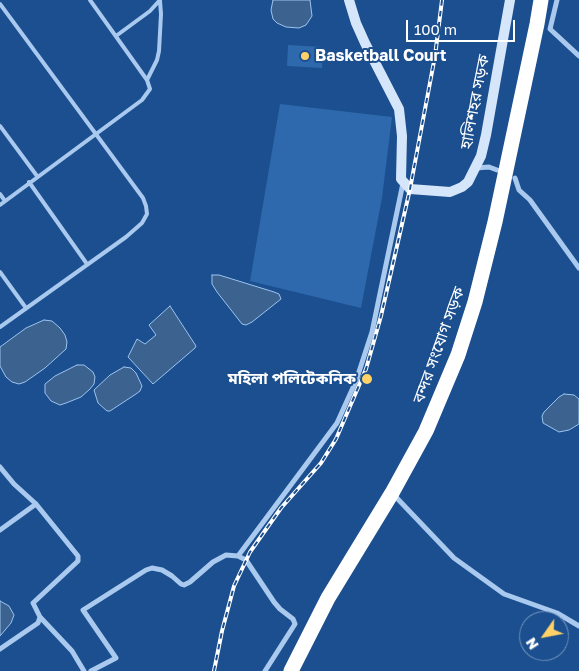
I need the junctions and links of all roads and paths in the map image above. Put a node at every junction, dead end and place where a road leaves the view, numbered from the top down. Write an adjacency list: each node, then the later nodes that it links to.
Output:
1 (90, 0): 8 (lane)
2 (350, 0): 18 (street)
3 (510, 0): 13 (street, হালিশহর সড়ক)
4 (541, 0): 28 (highway, বন্দর সংযোগ সড়ক)
5 (556, 0): 9 (street)
6 (160, 1): 8 (lane); 10 (lane)
7 (0, 4): 12 (lane)
8 (116, 36): 10 (lane)
9 (579, 56)
10 (147, 80): 12 (lane)
11 (0, 126): 15 (lane)
12 (96, 134): 15 (lane); 22 (lane)
13 (476, 168): 14 (street); 18 (street, হালিশহর সড়ক)
14 (497, 170)
15 (37, 176): 17 (lane)
16 (515, 178): 23 (street)
17 (29, 182): 20 (lane); 22 (lane)
18 (403, 183): 31 (street)
19 (0, 194): 20 (lane)
20 (5, 201): 21 (lane)
21 (0, 204)
22 (88, 264): 25 (lane)
23 (579, 268)
24 (0, 272): 25 (lane)
25 (26, 308): 26 (lane)
26 (0, 327)
27 (0, 467): 29 (street)
28 (392, 493): 33 (street); 38 (highway, বন্দর সংযোগ সড়ক)
29 (36, 504): 30 (street); 32 (street)
30 (0, 530)
31 (238, 556): 36 (street); 37 (street)
32 (40, 617): 34 (street); 35 (street)
33 (579, 626)
34 (0, 649)
35 (84, 671)
36 (91, 671)
37 (265, 671)
38 (291, 671)

